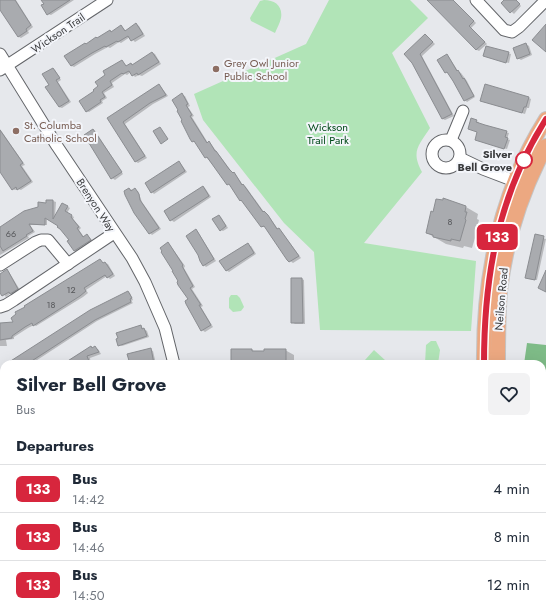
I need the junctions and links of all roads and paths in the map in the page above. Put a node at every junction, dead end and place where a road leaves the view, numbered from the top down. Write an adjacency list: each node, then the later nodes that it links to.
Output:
1 (108, 0): 5 (street, Wickson Trail)
2 (476, 0): 3 (street)
3 (546, 0)
4 (0, 54): 5 (street, Brenyon Way)
5 (4, 68): 12 (street, Brenyon Way)
6 (463, 111): 8 (street)
7 (546, 120): 11 (main road, Neilson Road)
8 (451, 140): 10 (street); 10 (street)
9 (546, 146): 11 (main road, Neilson Road)
10 (460, 158): 11 (street)
11 (521, 184): 17 (main road, Neilson Road); 18 (main road, Neilson Road)
12 (114, 233): 13 (street); 16 (street, Brenyon Way)
13 (68, 264): 14 (street); 15 (street)
14 (0, 265)
15 (0, 307)
16 (173, 360)
17 (484, 360)
18 (498, 360)

